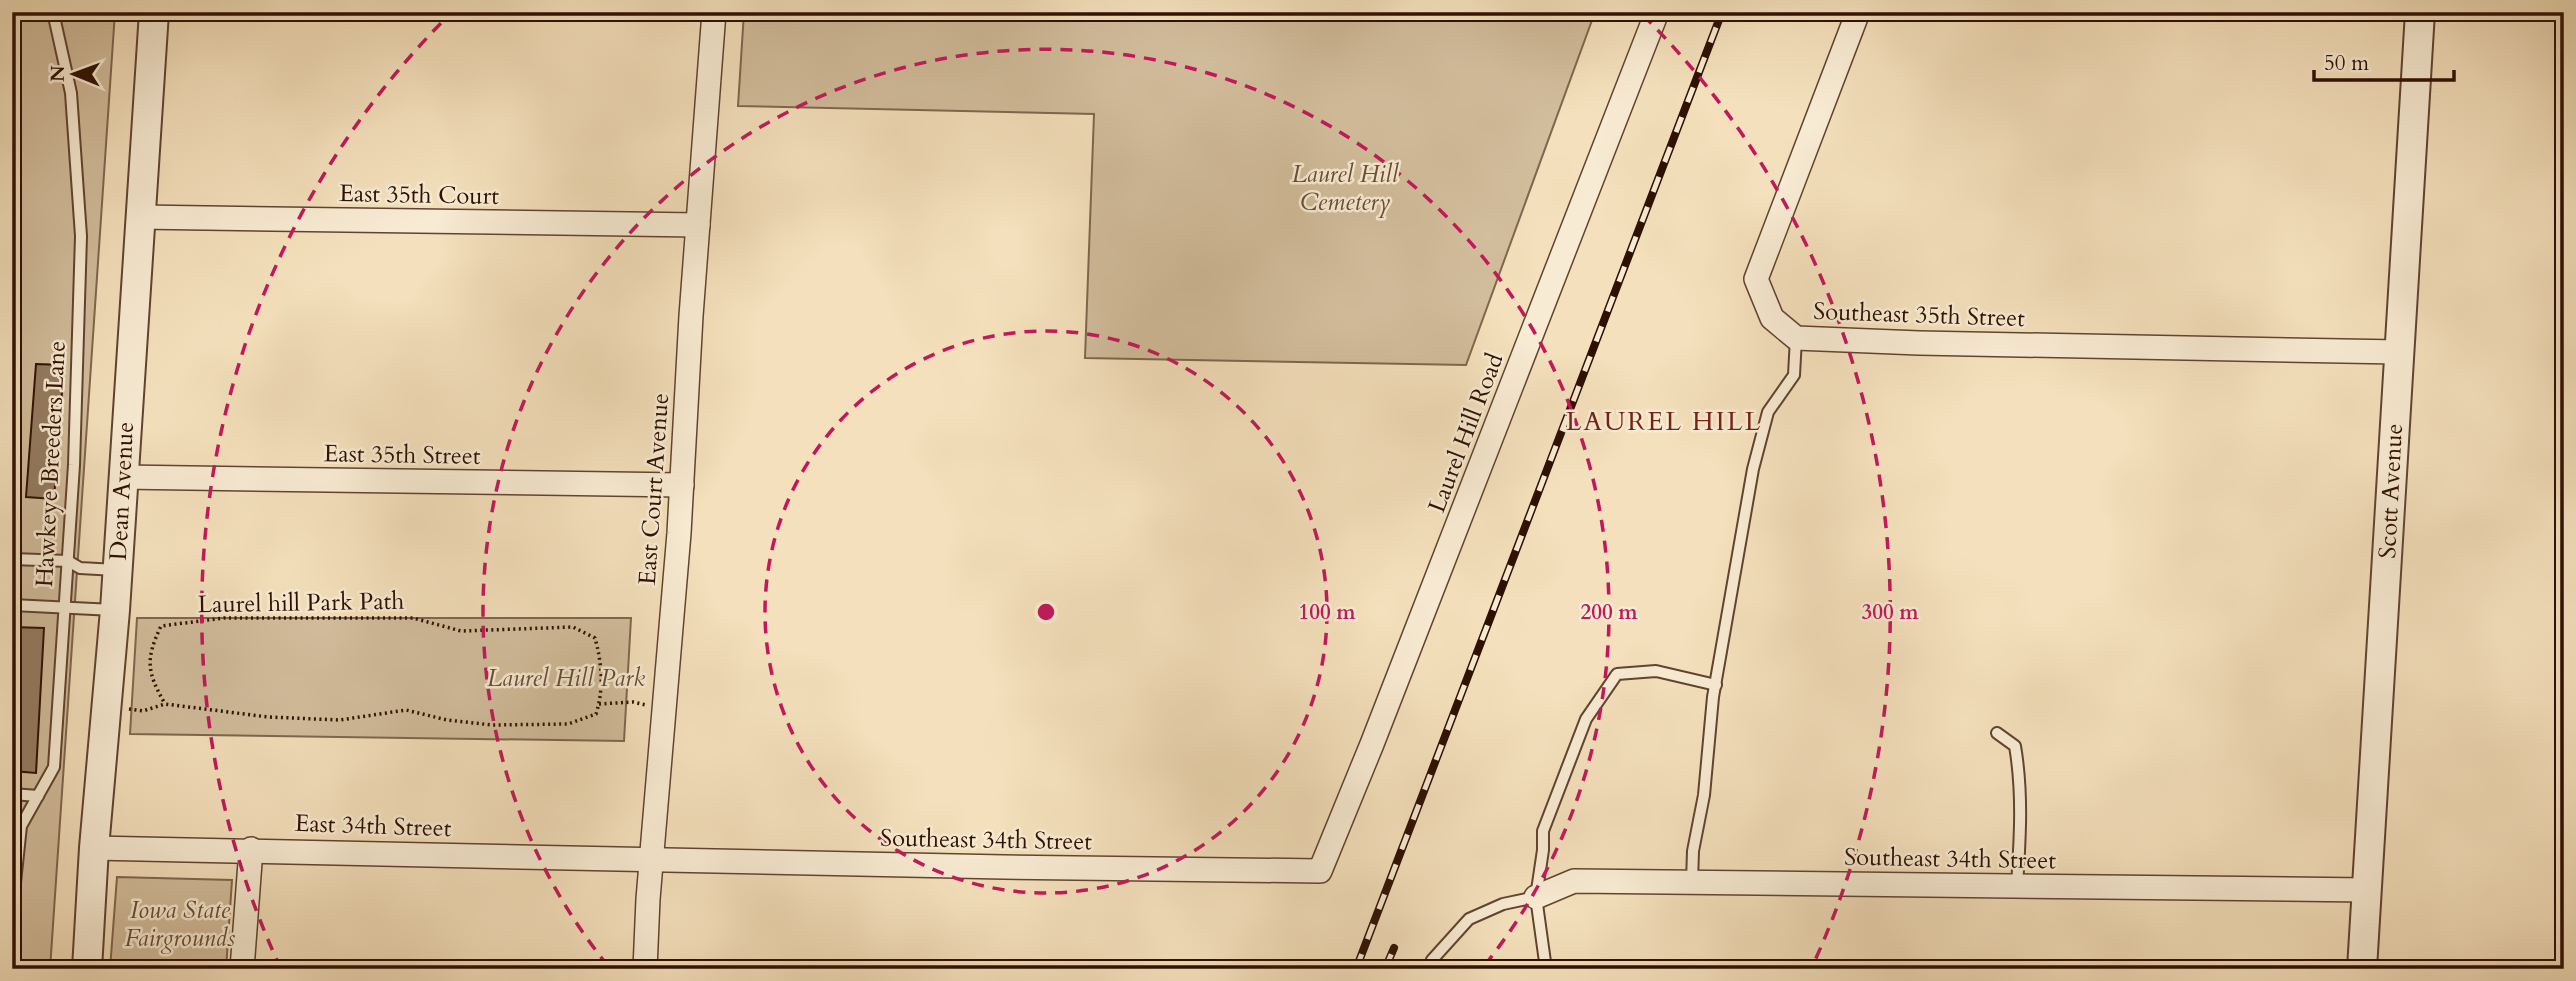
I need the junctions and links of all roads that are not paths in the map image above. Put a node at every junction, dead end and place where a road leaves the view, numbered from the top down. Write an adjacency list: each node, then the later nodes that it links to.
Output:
1 (53, 12): 14 (lane, Hawkeye Breeders Lane)
2 (154, 12): 7 (street, Dean Avenue)
3 (714, 12): 8 (street, East Court Avenue)
4 (1657, 12): 26 (street, Laurel Hill Road)
5 (1858, 12): 9 (street, Southeast 35th Street)
6 (2420, 12): 10 (street, Scott Avenue)
7 (139, 217): 8 (street, East 35th Court); 11 (street, Dean Avenue)
8 (698, 225): 12 (street, East Court Avenue)
9 (1797, 338): 10 (street, Southeast 35th Street); 19 (lane)
10 (2399, 352): 29 (street, Scott Avenue)
11 (122, 477): 12 (street, East 35th Street); 15 (street, Dean Avenue)
12 (682, 485): 25 (street, East Court Avenue)
13 (12, 559): 14 (lane)
14 (68, 561): 15 (lane); 17 (lane, Hawkeye Breeders Lane)
15 (117, 570): 18 (street, Dean Avenue)
16 (12, 605): 17 (lane)
17 (65, 608): 18 (lane); 22 (lane, Hawkeye Breeders Lane)
18 (115, 610): 23 (street, Dean Avenue)
19 (1716, 685): 27 (lane); 30 (lane)
20 (1997, 733): 28 (lane)
21 (12, 794): 22 (lane)
22 (38, 796): 31 (lane, Hawkeye Breeders Lane)
23 (94, 848): 24 (street, East 34th Street); 32 (street, Dean Avenue)
24 (251, 849): 25 (street, East 34th Street); 33 (street)
25 (651, 860): 26 (street, Southeast 34th Street); 34 (street, East Court Avenue)
26 (1320, 871)
27 (1692, 882): 28 (street, Southeast 34th Street); 30 (street, Southeast 34th Street)
28 (2017, 886): 29 (street, Southeast 34th Street)
29 (2367, 890): 37 (street, Scott Avenue)
30 (1536, 897): 35 (lane); 36 (lane)
31 (12, 911)
32 (87, 969)
33 (242, 969)
34 (645, 969)
35 (1428, 969)
36 (1546, 969)
37 (2362, 969)

